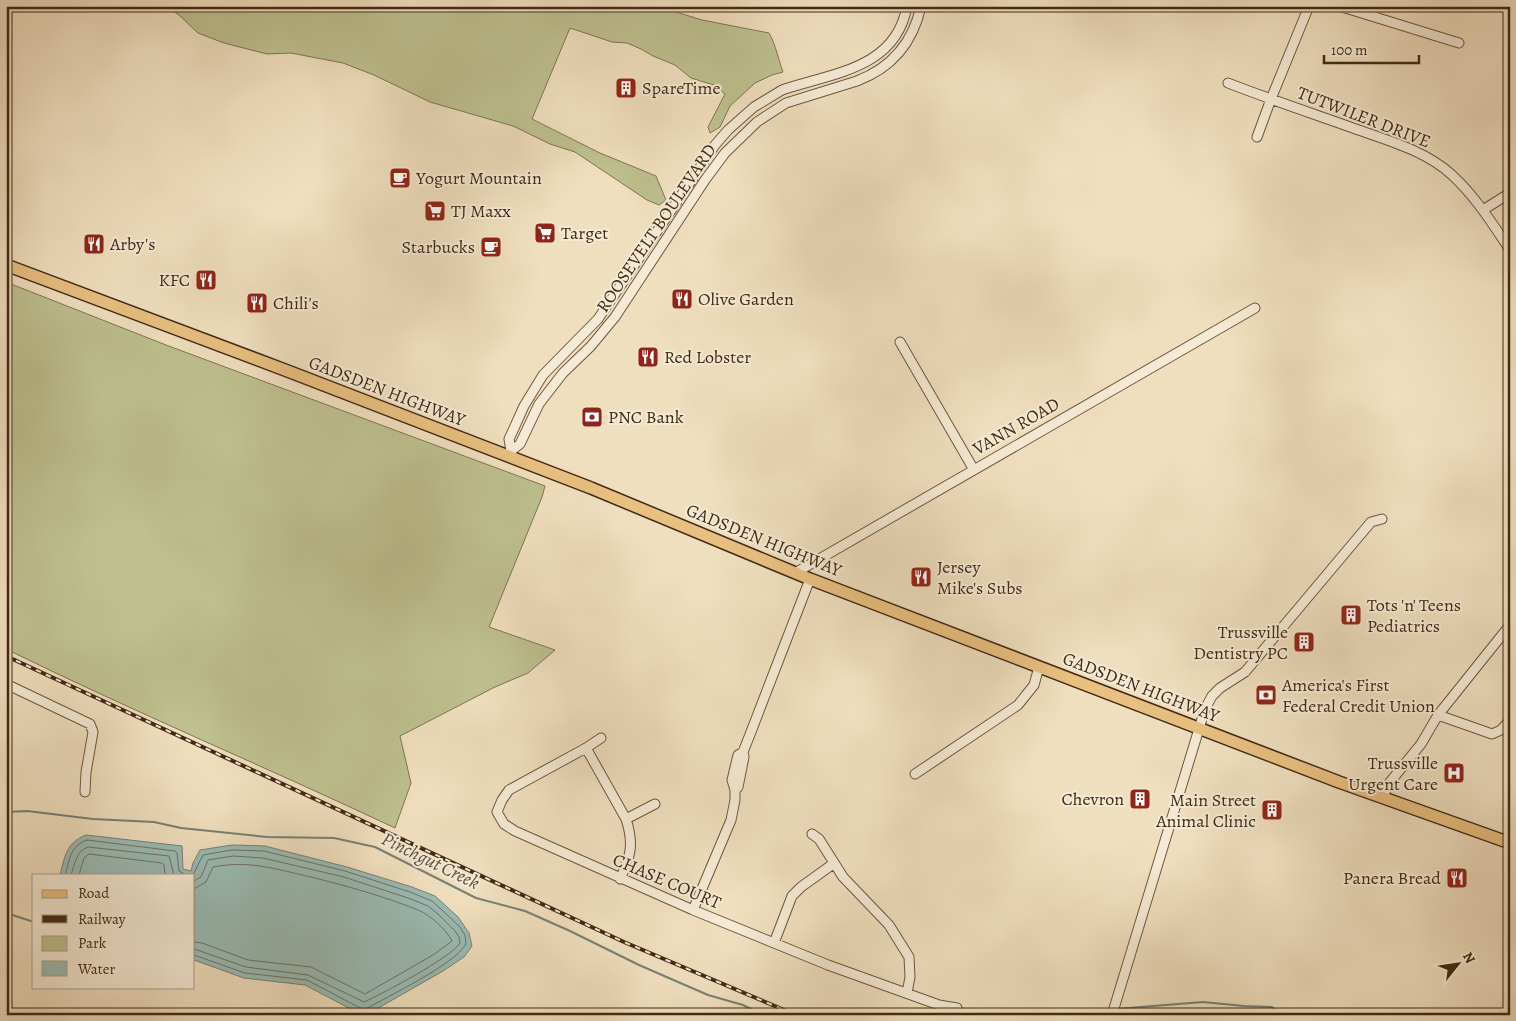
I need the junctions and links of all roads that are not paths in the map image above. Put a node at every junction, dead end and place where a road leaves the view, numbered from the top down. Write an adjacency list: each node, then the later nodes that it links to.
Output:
1 (907, 6): 15 (street, ROOSEVELT BOULEVARD)
2 (921, 6): 15 (street, ROOSEVELT BOULEVARD)
3 (1310, 6): 7 (street)
4 (1339, 6): 5 (street)
5 (1459, 43)
6 (1228, 83): 7 (street, TUTWILER DRIVE)
7 (1271, 99): 8 (street); 10 (street, TUTWILER DRIVE)
8 (1257, 137)
9 (1510, 193): 10 (street)
10 (1483, 210): 11 (street, TUTWILER DRIVE)
11 (1510, 250)
12 (6, 265): 15 (main road, GADSDEN HIGHWAY)
13 (1255, 308): 16 (street, VANN ROAD)
14 (900, 342): 16 (street)
15 (510, 454): 18 (main road, GADSDEN HIGHWAY)
16 (974, 470): 18 (street, VANN ROAD)
17 (1382, 519): 25 (street)
18 (794, 573): 19 (main road, GADSDEN HIGHWAY)
19 (810, 579): 21 (main road, GADSDEN HIGHWAY); 37 (street)
20 (1510, 625): 23 (street)
21 (1039, 667): 25 (main road, GADSDEN HIGHWAY); 28 (street)
22 (6, 684): 29 (street)
23 (1438, 715): 24 (street); 30 (street)
24 (1510, 720)
25 (1199, 727): 30 (main road, GADSDEN HIGHWAY); 41 (street)
26 (601, 738): 27 (street, CHASE COURT)
27 (586, 748): 32 (street); 36 (street, CHASE COURT)
28 (916, 774)
29 (85, 792)
30 (1382, 798): 34 (main road, GADSDEN HIGHWAY)
31 (654, 804): 32 (street)
32 (626, 819): 36 (street)
33 (812, 834): 35 (street)
34 (1510, 843)
35 (833, 864): 38 (street); 39 (street)
36 (620, 879): 37 (street, CHASE COURT)
37 (693, 910): 38 (street, CHASE COURT)
38 (774, 943): 39 (street, CHASE COURT)
39 (907, 993): 40 (street, CHASE COURT)
40 (958, 1008)
41 (1112, 1015)

